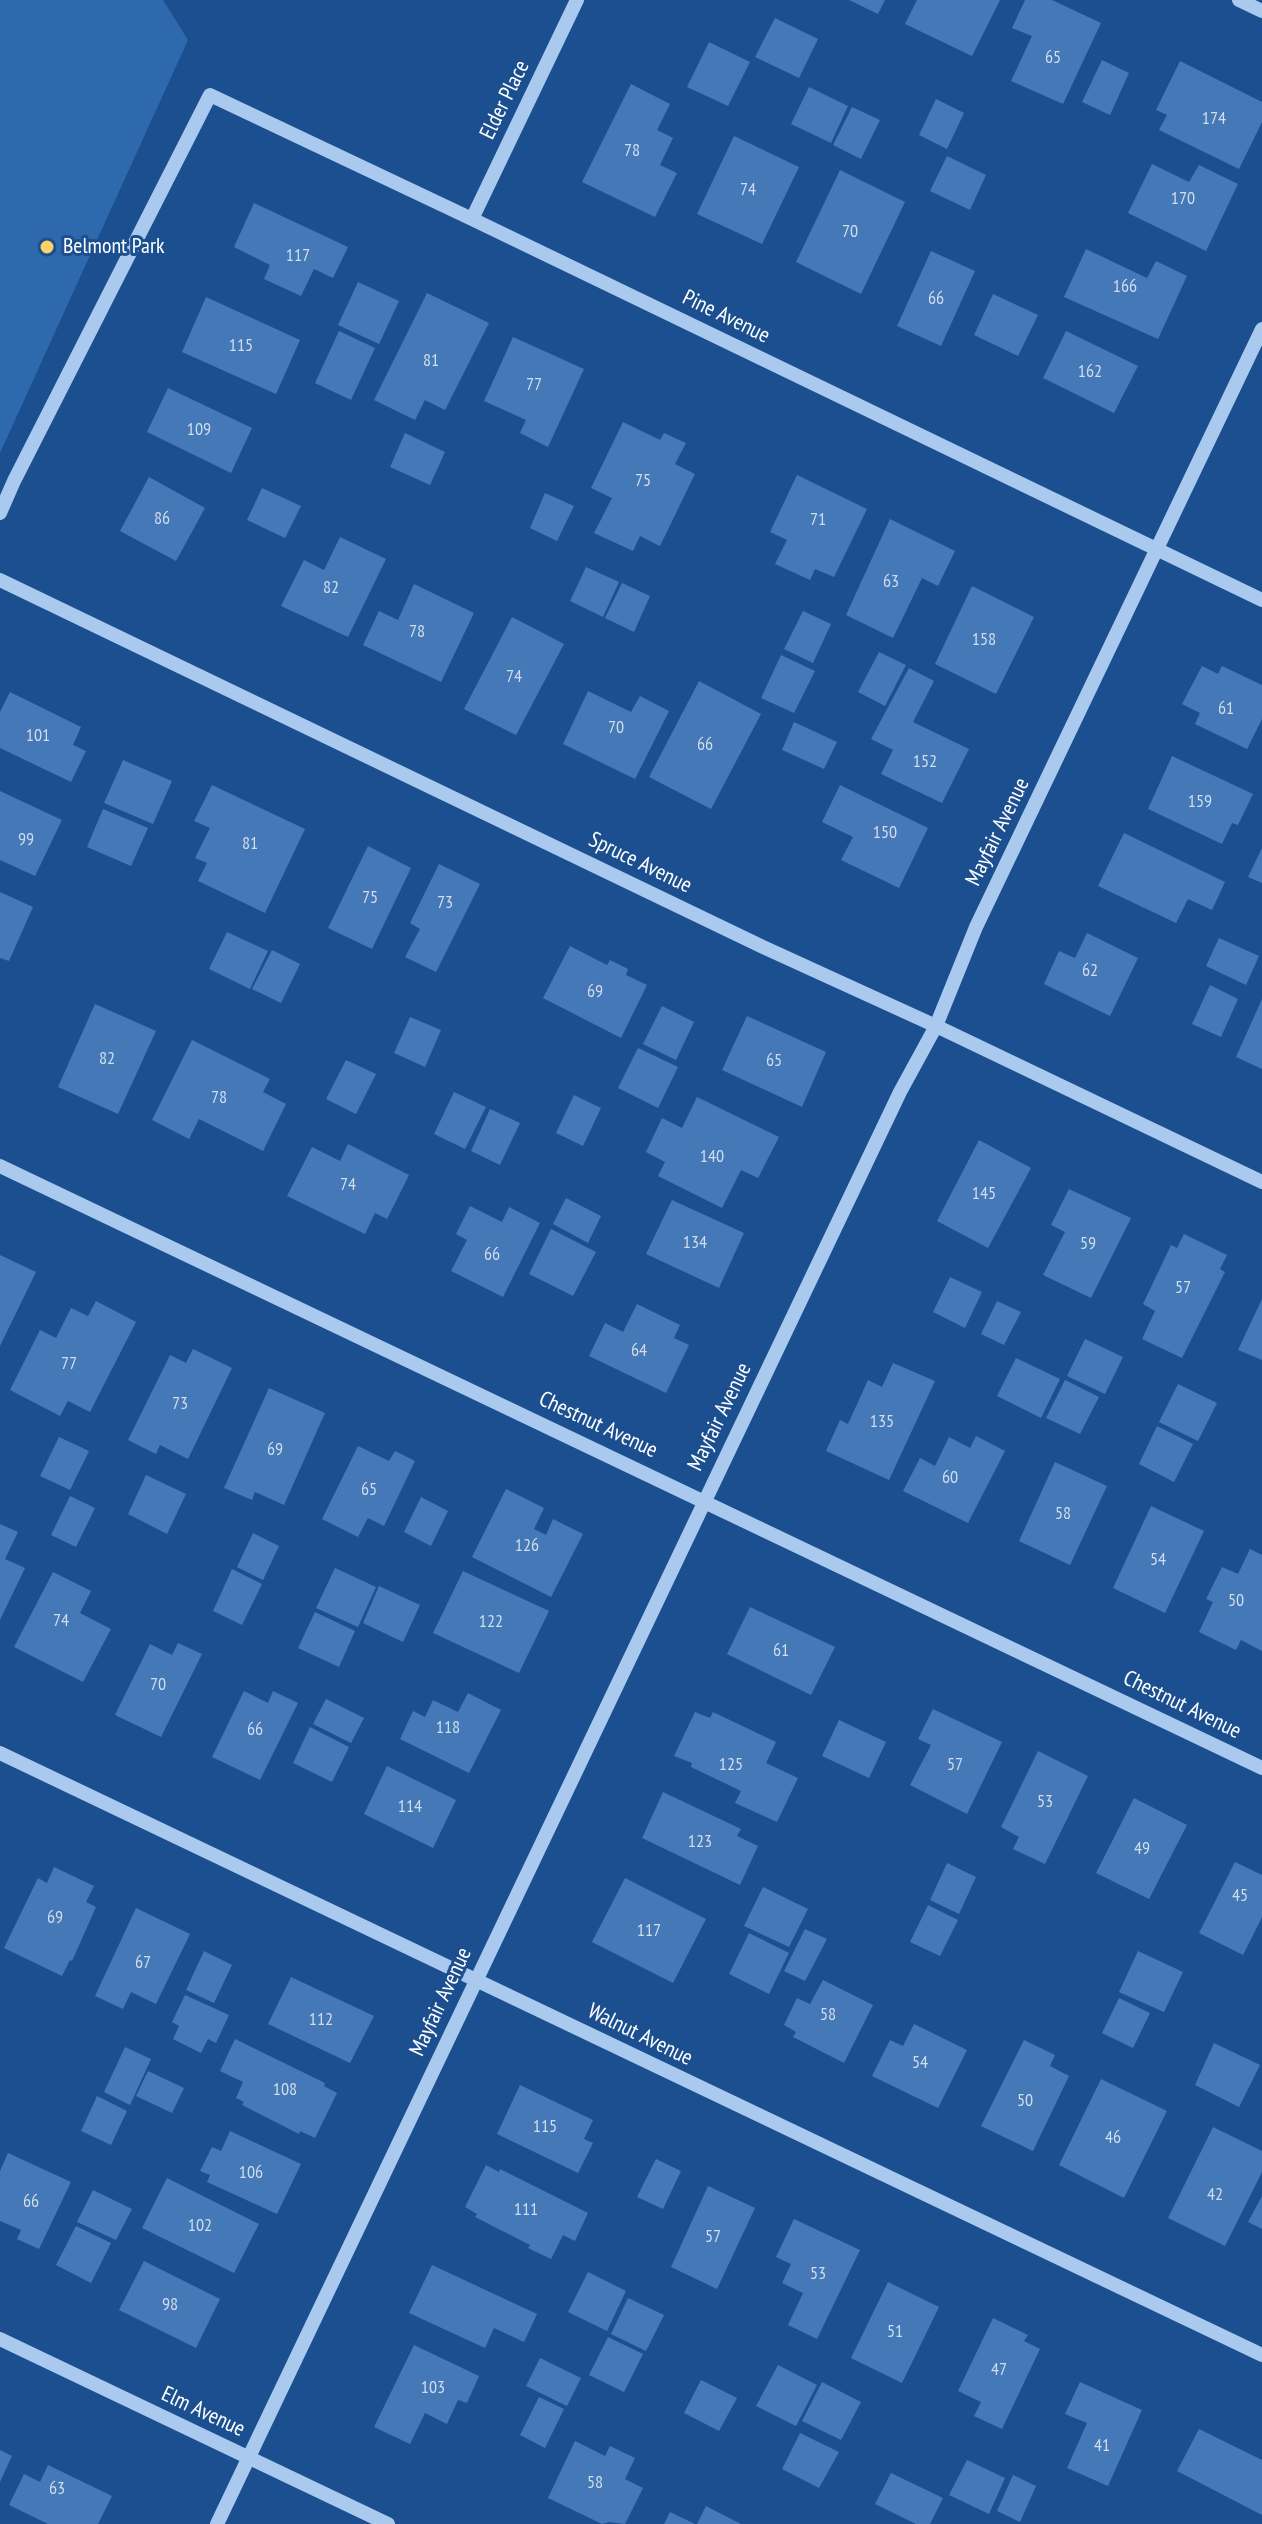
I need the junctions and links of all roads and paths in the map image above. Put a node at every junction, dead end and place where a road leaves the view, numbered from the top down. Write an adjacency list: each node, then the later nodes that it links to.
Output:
1 (577, 0): 4 (street, Elder Place)
2 (1239, 0): 3 (street)
3 (1262, 11)
4 (472, 219): 6 (street, Pine Avenue); 7 (street, Pine Avenue)
5 (1262, 329): 7 (street, Mayfair Avenue)
6 (0, 513)
7 (1158, 551): 9 (street, Pine Avenue); 10 (street, Mayfair Avenue)
8 (0, 580): 10 (street, Spruce Avenue)
9 (1262, 600)
10 (936, 1026): 12 (street, Spruce Avenue); 13 (street, Mayfair Avenue)
11 (0, 1166): 13 (street, Chestnut Avenue)
12 (1262, 1182)
13 (704, 1501): 15 (street, Chestnut Avenue); 16 (street, Mayfair Avenue)
14 (0, 1753): 16 (street, Walnut Avenue)
15 (1262, 1768)
16 (476, 1981): 18 (street, Walnut Avenue); 19 (street, Mayfair Avenue)
17 (0, 2339): 19 (street, Elm Avenue)
18 (1262, 2355)
19 (249, 2457): 20 (street, Mayfair Avenue); 21 (street, Elm Avenue)
20 (217, 2524)
21 (388, 2524)

